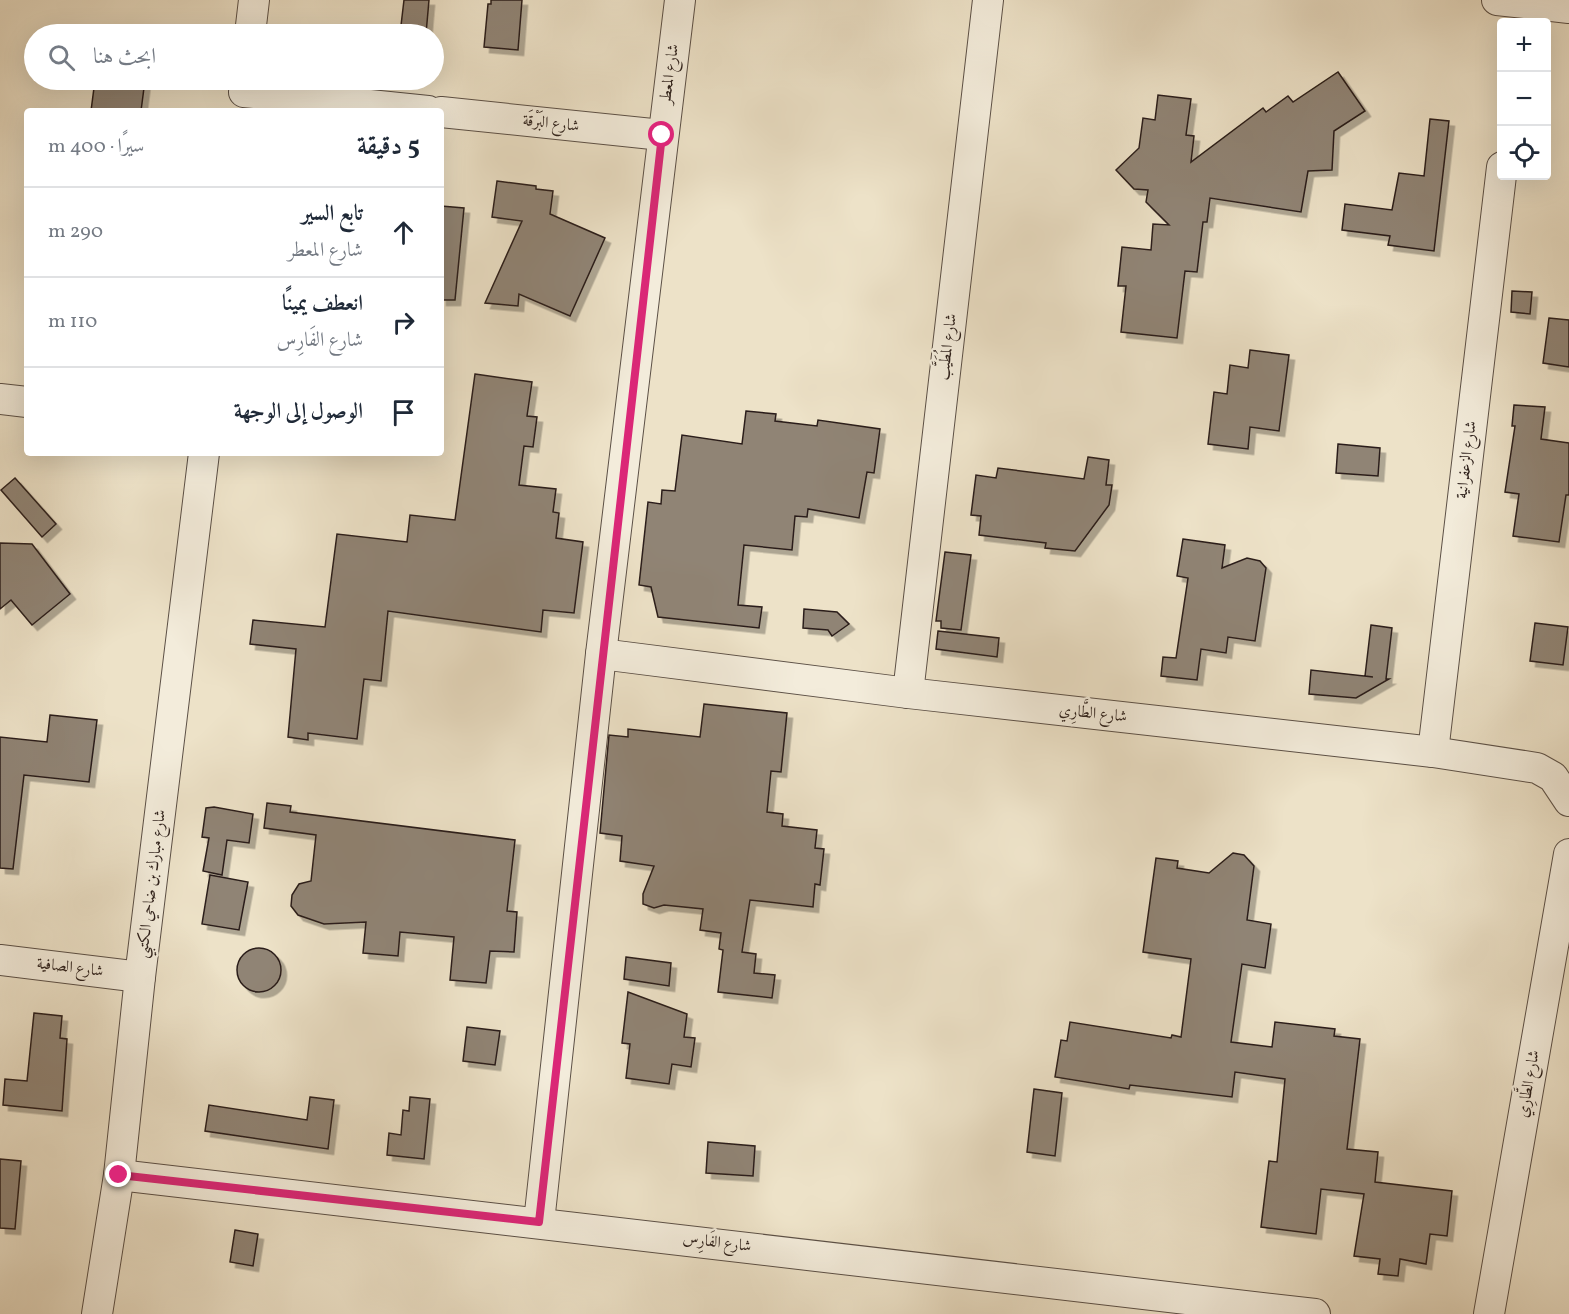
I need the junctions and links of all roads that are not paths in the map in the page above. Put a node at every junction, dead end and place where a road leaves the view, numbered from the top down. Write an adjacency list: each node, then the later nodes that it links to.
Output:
1 (254, 0): 6 (street)
2 (680, 0): 10 (street, شارع المعطر)
3 (988, 0): 16 (street, شارع المُطَيَّب)
4 (1512, 8): 5 (street)
5 (1569, 8)
6 (251, 24)
7 (244, 94): 8 (street)
8 (396, 108)
9 (444, 112): 10 (street, شارع البَرْقَة)
10 (662, 135): 15 (street, شارع المعطر)
11 (1500, 180): 17 (street, شارع الزعفرانية)
12 (0, 399): 13 (street)
13 (24, 402)
14 (204, 456): 21 (street, شارع مبارك بن ضاحي الكتبي)
15 (601, 654): 16 (street, شارع الطَّارِي); 23 (street, شارع المعطر)
16 (908, 693): 17 (street, شارع الطَّارِي)
17 (1433, 752): 18 (street, شارع الطَّارِي)
18 (1569, 801)
19 (1569, 854): 26 (street, شارع الطَّارِي)
20 (0, 960): 21 (street, شارع الصافية)
21 (140, 977): 22 (street, شارع مبارك بن ضاحي الكتبي)
22 (119, 1175): 23 (street, شارع الفَارِس); 24 (street, شارع مبارك بن ضاحي الكتبي)
23 (539, 1222): 25 (street, شارع الفَارِس)
24 (97, 1314)
25 (1315, 1314)
26 (1489, 1314)

